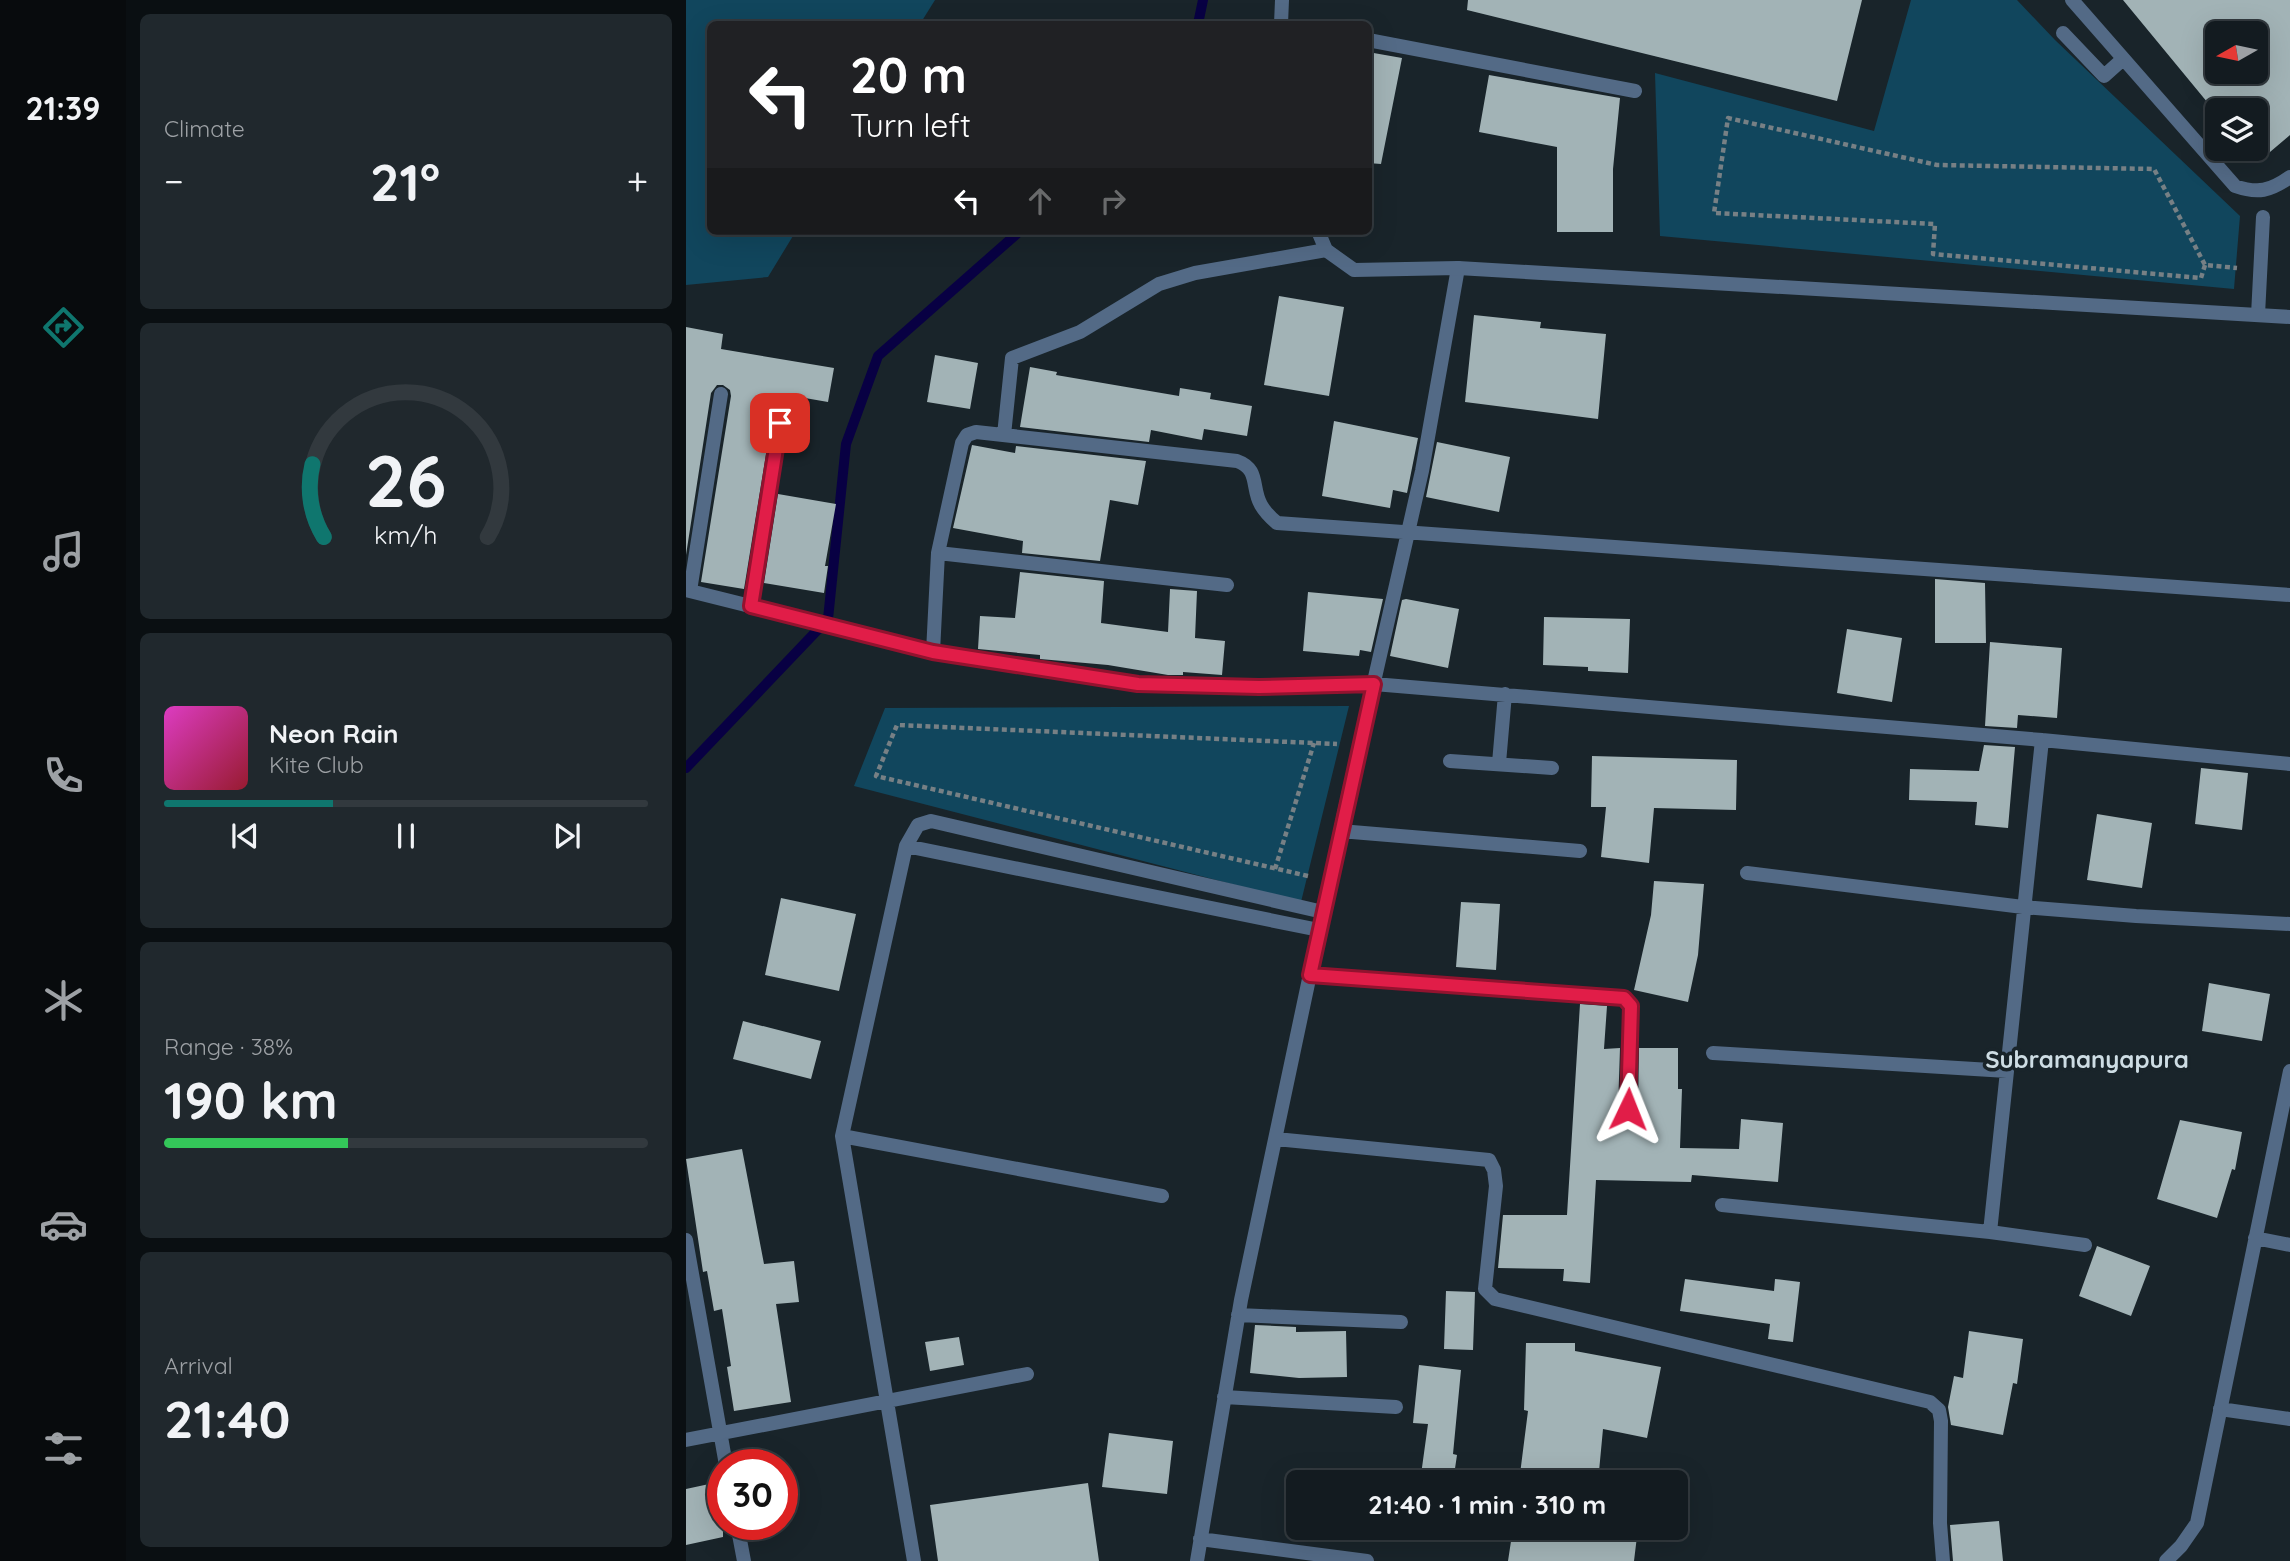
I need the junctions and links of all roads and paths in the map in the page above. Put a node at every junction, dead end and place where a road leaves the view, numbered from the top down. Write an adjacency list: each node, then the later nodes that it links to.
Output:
1 (1282, 0): 3 (street)
2 (2072, 0): 6 (street)
3 (1283, 21)
4 (2063, 33): 6 (street)
5 (1372, 41): 7 (street)
6 (2123, 59): 8 (street)
7 (1635, 91)
8 (2290, 177)
9 (2263, 217): 14 (street)
10 (1320, 235): 11 (street)
11 (1326, 250): 13 (street); 19 (street)
12 (2204, 265): 12 (path); 14 (path)
13 (1458, 268): 15 (street); 20 (street)
14 (2261, 270): 15 (street)
15 (2258, 315): 16 (street)
16 (2290, 317)
17 (721, 394): 23 (street)
18 (780, 423): 25 (street)
19 (1004, 435): 20 (street); 21 (street)
20 (1409, 532): 24 (street); 27 (street)
21 (938, 553): 22 (street); 26 (street)
22 (1227, 586)
23 (688, 591): 25 (street)
24 (2290, 595)
25 (751, 606): 26 (street)
26 (933, 652): 27 (street)
27 (1374, 684): 28 (street); 31 (street)
28 (1505, 694): 29 (street); 33 (street)
29 (2042, 740): 34 (street); 42 (street)
30 (1314, 743): 31 (path); 39 (path); 39 (path)
31 (1360, 745): 36 (street)
32 (1450, 761): 33 (street)
33 (1499, 763): 35 (street)
34 (2290, 764)
35 (1552, 768)
36 (1340, 831): 38 (street); 41 (street)
37 (906, 846): 43 (street); 45 (street); 52 (street)
38 (1580, 851)
39 (1275, 869): 41 (path)
40 (1747, 873): 42 (street)
41 (1329, 881): 43 (street)
42 (2023, 907): 44 (street); 48 (street)
43 (1323, 912): 45 (street)
44 (2290, 924)
45 (1319, 930): 46 (street)
46 (1310, 975): 51 (street); 53 (street)
47 (1713, 1054): 48 (street)
48 (2007, 1071): 56 (street)
49 (2290, 1071): 50 (street)
50 (2288, 1090): 57 (street)
51 (1628, 1109)
52 (842, 1136): 54 (street); 65 (street)
53 (1276, 1139): 61 (street); 78 (street)
54 (1162, 1196)
55 (1722, 1205): 56 (street)
56 (1990, 1232): 59 (street)
57 (2255, 1238): 60 (street); 67 (street)
58 (686, 1240): 69 (street)
59 (2085, 1245)
60 (2290, 1245)
61 (1238, 1315): 62 (street); 64 (street)
62 (1401, 1322)
63 (1027, 1374): 65 (street)
64 (1224, 1397): 66 (street); 72 (street)
65 (886, 1401): 69 (street); 75 (street)
66 (1396, 1406)
67 (2220, 1409): 68 (street); 79 (street)
68 (2290, 1419)
69 (720, 1433): 70 (street); 71 (street)
70 (686, 1440)
71 (723, 1449)
72 (1200, 1539): 76 (street); 77 (street)
73 (740, 1540): 74 (street)
74 (744, 1561)
75 (914, 1561)
76 (1197, 1561)
77 (1367, 1561)
78 (1943, 1561)
79 (2166, 1561)

